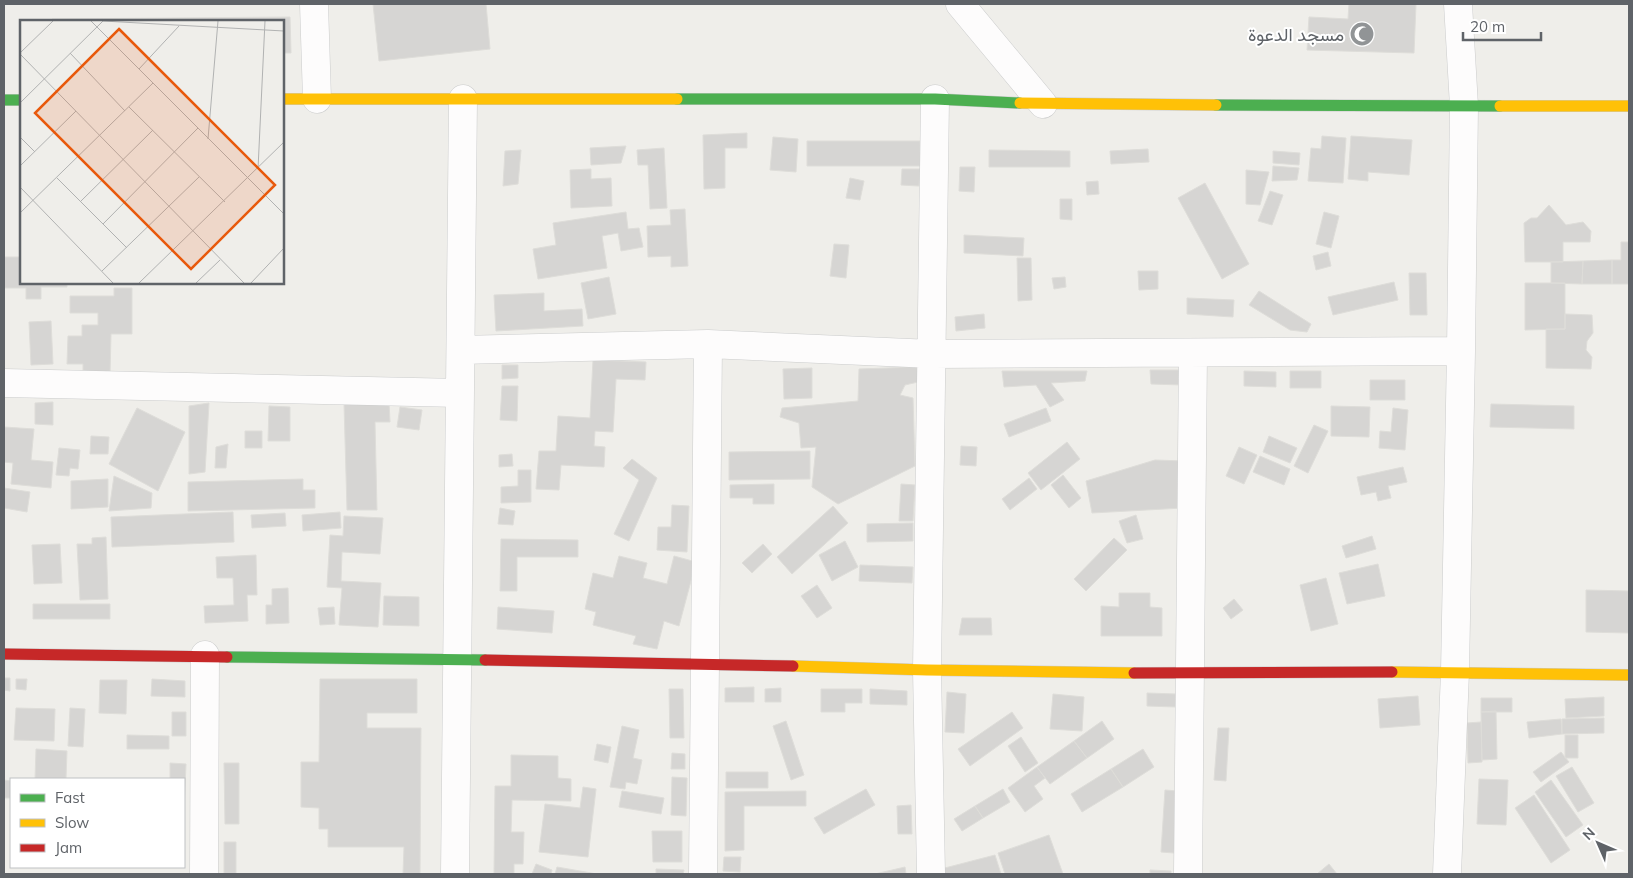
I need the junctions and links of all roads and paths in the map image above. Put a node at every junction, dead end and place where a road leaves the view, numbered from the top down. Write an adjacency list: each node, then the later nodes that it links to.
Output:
1 (314, 4): 5 (street)
2 (960, 4): 10 (street)
3 (1458, 4): 11 (street)
4 (284, 99): 5 (street)
5 (317, 99): 6 (street)
6 (463, 99): 7 (street); 14 (street)
7 (934, 99): 10 (street); 16 (street)
8 (4, 100): 9 (street)
9 (20, 100)
10 (1043, 104): 11 (street)
11 (1464, 106): 12 (street); 15 (street)
12 (1629, 106)
13 (708, 344): 14 (street); 16 (street); 23 (street)
14 (461, 350): 19 (street)
15 (1461, 351): 17 (street); 25 (street)
16 (932, 354): 17 (street); 24 (street)
17 (1193, 354): 26 (street)
18 (4, 383): 19 (street)
19 (460, 393): 22 (street)
20 (4, 654): 21 (street)
21 (206, 655): 22 (street); 28 (street)
22 (457, 659): 23 (street); 29 (street)
23 (704, 663): 24 (street); 30 (street)
24 (927, 670): 26 (street); 31 (street)
25 (1455, 672): 26 (street); 27 (street); 33 (street)
26 (1190, 674): 32 (street)
27 (1629, 675)
28 (204, 874)
29 (455, 874)
30 (703, 874)
31 (930, 874)
32 (1188, 874)
33 (1447, 874)

